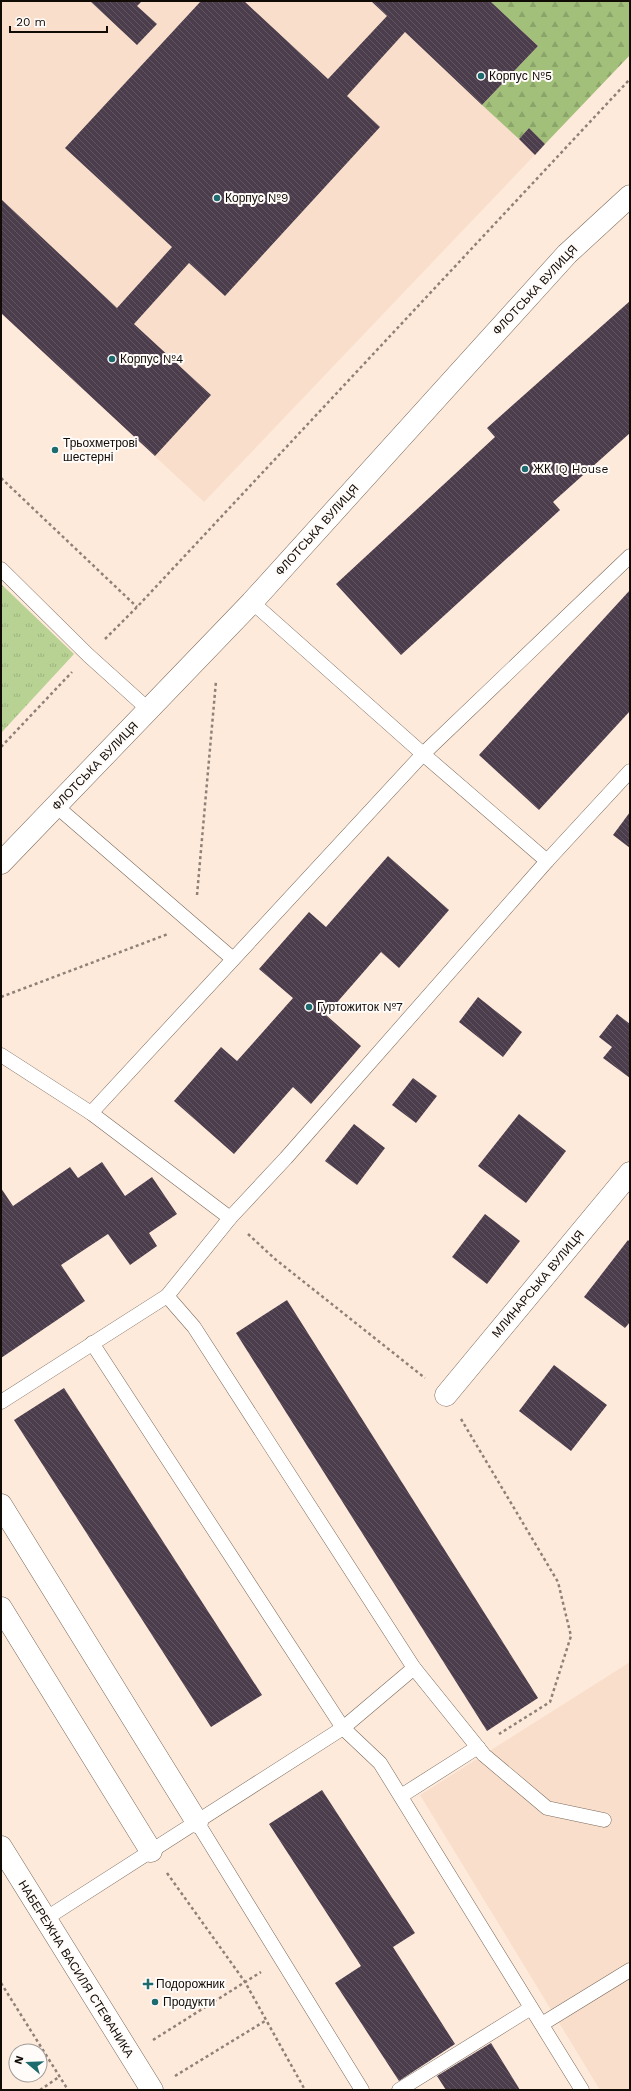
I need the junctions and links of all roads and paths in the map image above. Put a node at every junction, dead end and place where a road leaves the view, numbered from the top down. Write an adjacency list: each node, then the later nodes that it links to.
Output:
1 (630, 79): 7 (path)
2 (630, 196): 6 (street, ФЛОТСЬКА ВУЛИЦЯ)
3 (1, 478): 7 (path)
4 (630, 556): 12 (lane)
5 (1, 569): 8 (lane)
6 (252, 602): 10 (street, ФЛОТСЬКА ВУЛИЦЯ); 12 (lane)
7 (137, 607): 8 (path)
8 (88, 655): 10 (lane); 11 (path)
9 (216, 680): 17 (path)
10 (149, 710): 14 (street, ФЛОТСЬКА ВУЛИЦЯ)
11 (1, 746)
12 (423, 754): 15 (lane); 18 (lane)
13 (630, 771): 15 (lane)
14 (56, 806): 16 (street, ФЛОТСЬКА ВУЛИЦЯ); 17 (lane)
15 (547, 861): 23 (lane)
16 (1, 863)
17 (194, 924): 18 (lane); 19 (path)
18 (233, 959): 21 (lane)
19 (1, 997)
20 (1, 1055): 21 (lane)
21 (91, 1113): 23 (lane)
22 (630, 1173): 26 (street, МЛИНАРСЬКА ВУЛИЦЯ)
23 (230, 1218): 24 (lane); 26 (path)
24 (167, 1296): 25 (lane); 30 (lane)
25 (92, 1343): 27 (lane); 31 (lane)
26 (446, 1395): 32 (path)
27 (1, 1402)
28 (1, 1505): 35 (street)
29 (1, 1608): 37 (street)
30 (414, 1668): 31 (lane); 32 (lane)
31 (343, 1728): 33 (lane); 35 (lane)
32 (478, 1747): 33 (lane); 34 (lane)
33 (401, 1796): 43 (lane)
34 (604, 1820)
35 (196, 1822): 37 (lane); 39 (lane)
36 (1, 1847): 38 (street, НАБЕРЕЖНА ВАСИЛЯ СТЕФАНИКА)
37 (151, 1851): 38 (lane); 41 (path)
38 (45, 1919): 46 (street, НАБЕРЕЖНА ВАСИЛЯ СТЕФАНИКА)
39 (281, 1960): 41 (path); 52 (lane)
40 (630, 1970): 45 (lane)
41 (245, 1982): 44 (path); 46 (path)
42 (1, 1983): 47 (path)
43 (531, 2008): 45 (lane); 53 (lane)
44 (265, 2021): 50 (path); 51 (path)
45 (542, 2024): 54 (lane)
46 (130, 2054): 50 (street, НАБЕРЕЖНА ВАСИЛЯ СТЕФАНИКА)
47 (60, 2077): 48 (path); 49 (path)
48 (40, 2090)
49 (68, 2090)
50 (152, 2090)
51 (305, 2090)
52 (362, 2090)
53 (399, 2090)
54 (582, 2090)

